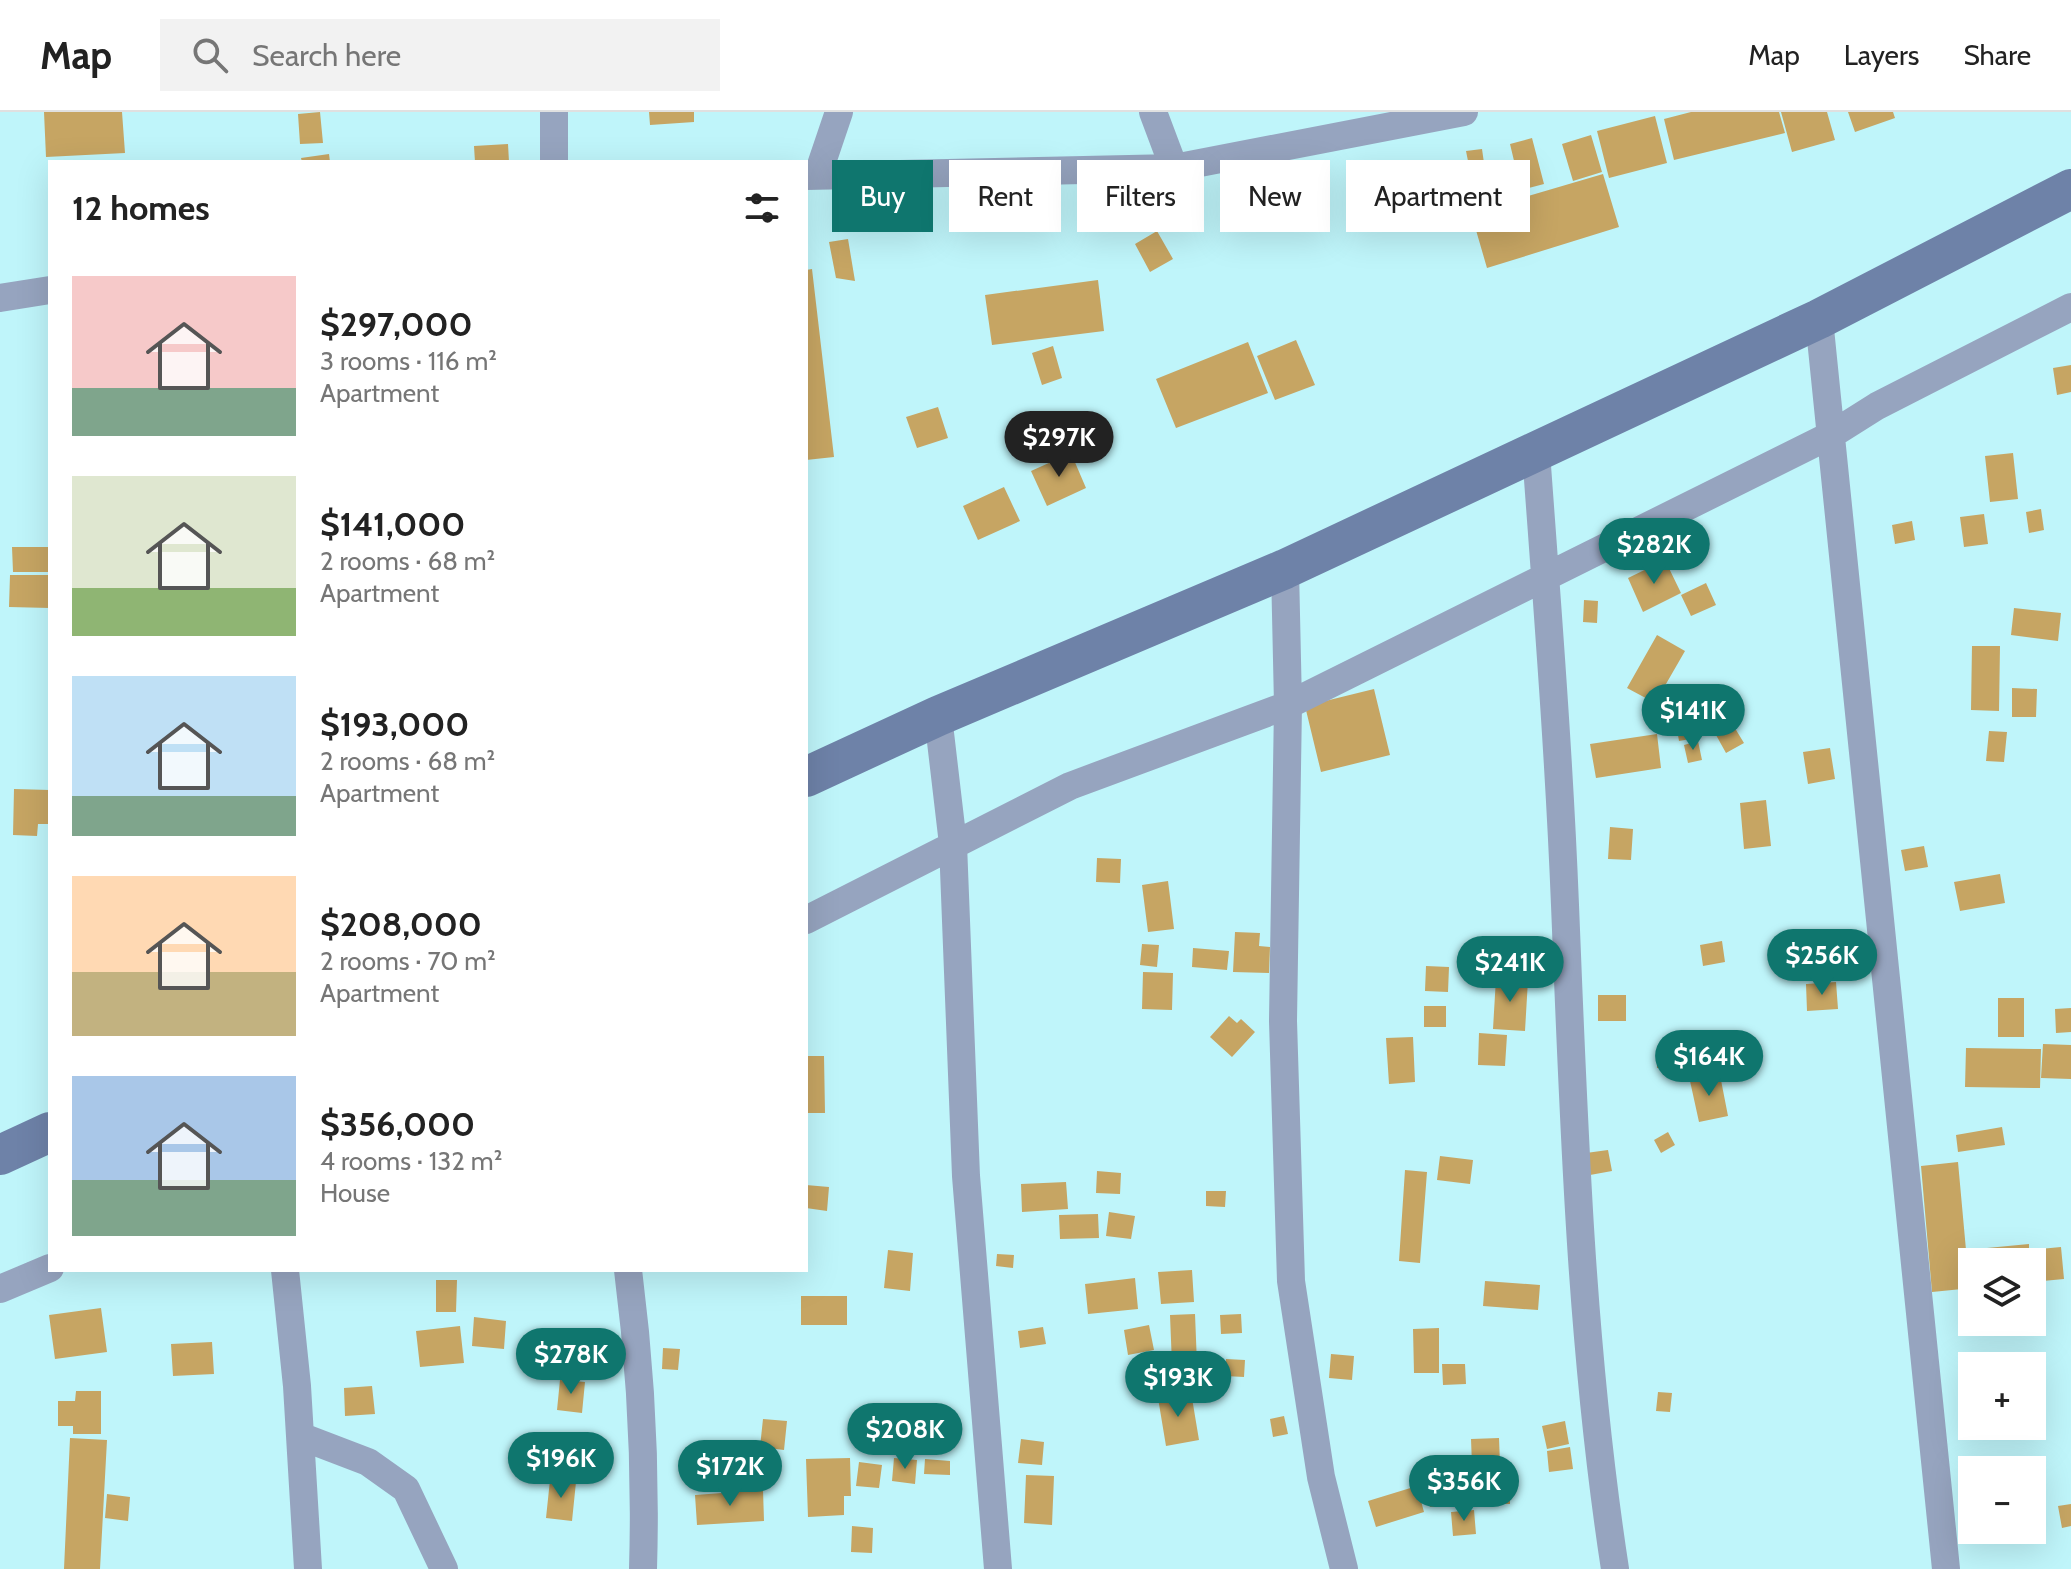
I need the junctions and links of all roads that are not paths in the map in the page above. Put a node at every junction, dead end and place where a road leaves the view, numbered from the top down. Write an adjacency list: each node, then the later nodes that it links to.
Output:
1 (554, 112): 5 (street)
2 (839, 112): 9 (street)
3 (1153, 112): 6 (street)
4 (1464, 112): 7 (street)
5 (554, 160)
6 (1171, 160)
7 (1204, 162)
8 (1077, 170): 9 (street)
9 (812, 175)
10 (2071, 189): 14 (main road)
11 (48, 290): 12 (street)
12 (0, 298)
13 (2071, 307): 15 (street)
14 (1819, 319): 15 (street); 16 (main road)
15 (1831, 435): 18 (street); 37 (street)
16 (1536, 452): 17 (main road); 18 (street)
17 (1285, 569): 19 (street); 20 (main road)
18 (1545, 576): 19 (street); 36 (street)
19 (1288, 705): 22 (street); 35 (street)
20 (938, 716): 21 (main road); 22 (street)
21 (808, 776)
22 (953, 844): 23 (street); 34 (street)
23 (808, 919)
24 (48, 1133): 25 (main road)
25 (0, 1155)
26 (48, 1269): 29 (street)
27 (285, 1272): 30 (street)
28 (628, 1272): 33 (street)
29 (0, 1289)
30 (300, 1436): 31 (street); 32 (street)
31 (308, 1569)
32 (444, 1569)
33 (643, 1569)
34 (998, 1569)
35 (1344, 1569)
36 (1615, 1569)
37 (1946, 1569)

